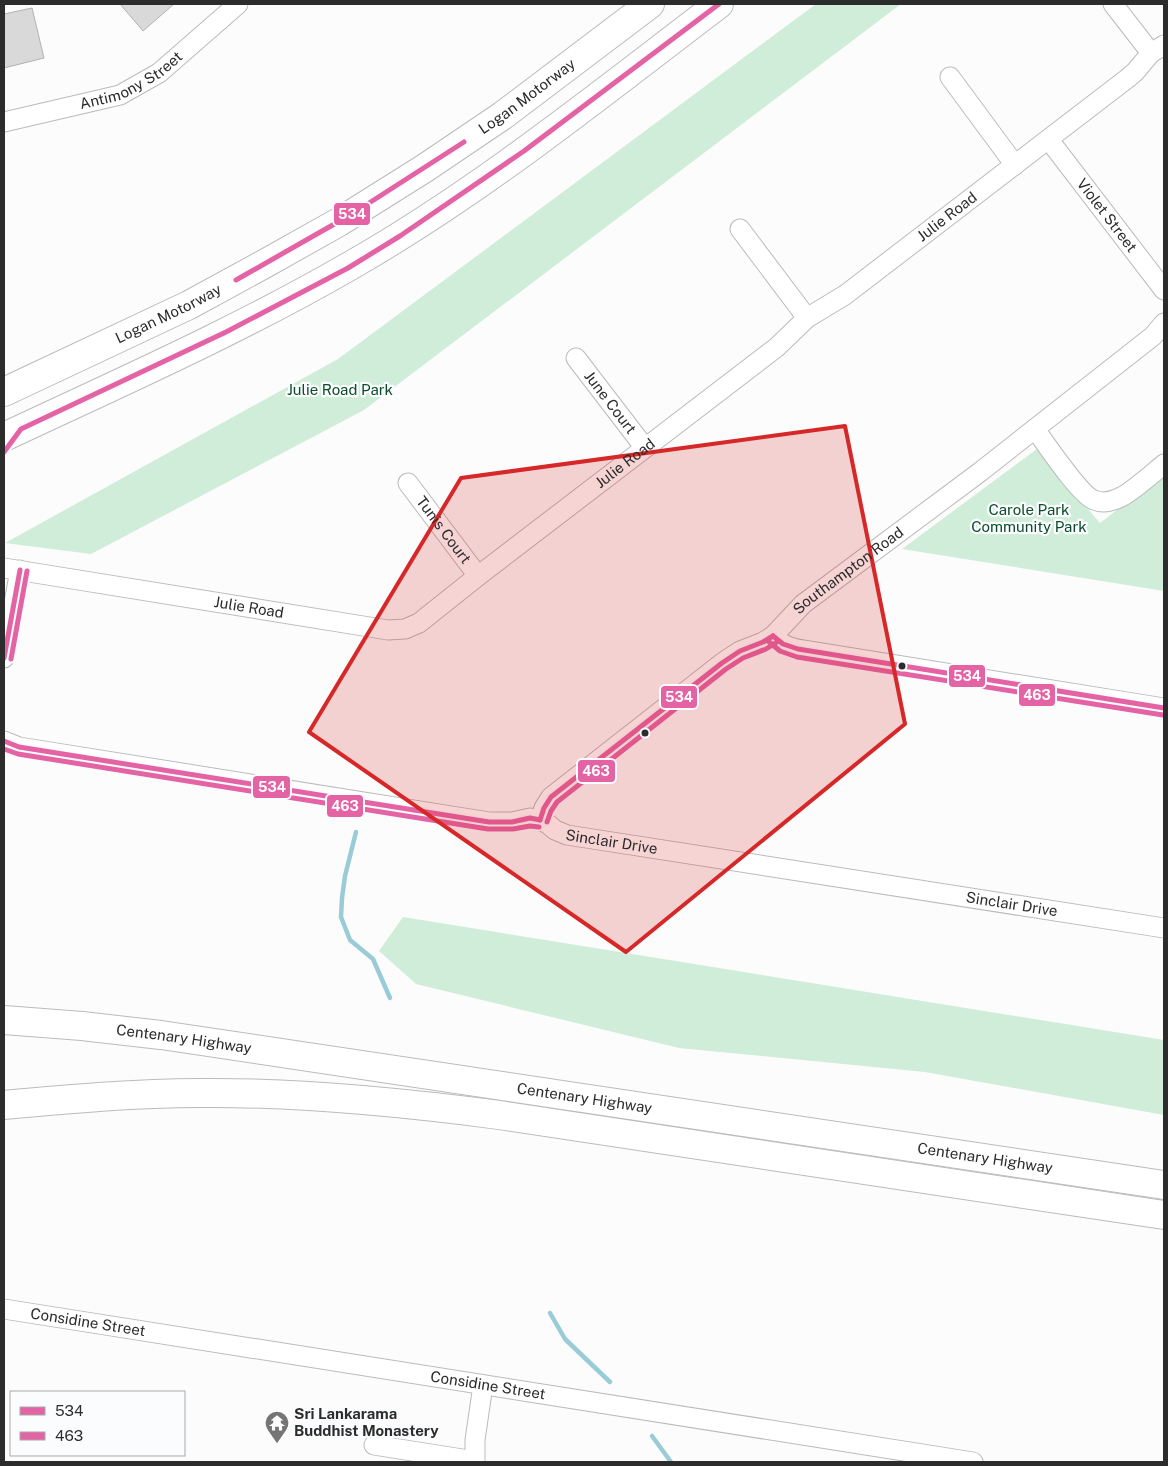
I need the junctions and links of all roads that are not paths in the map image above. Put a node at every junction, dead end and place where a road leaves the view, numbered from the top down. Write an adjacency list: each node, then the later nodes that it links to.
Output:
1 (238, 4): 7 (street, Antimony Street)
2 (650, 4): 15 (highway, Logan Motorway)
3 (719, 4): 17 (highway)
4 (1113, 4): 5 (street)
5 (1158, 49): 8 (street, Julie Road)
6 (950, 77): 9 (street)
7 (4, 122)
8 (1049, 140): 9 (street, Julie Road); 11 (street, Violet Street)
9 (1015, 165): 12 (street, Julie Road)
10 (740, 229): 12 (street)
11 (1164, 290)
12 (807, 318): 18 (street, Julie Road)
13 (1164, 324): 16 (street, Southampton Road)
14 (576, 358): 18 (street, June Court)
15 (4, 392)
16 (1035, 429): 20 (street); 24 (street, Southampton Road)
17 (12, 433): 19 (highway)
18 (645, 448): 23 (street, Julie Road)
19 (4, 452)
20 (1164, 464)
21 (408, 484): 23 (street, Tunis Court)
22 (12, 569): 23 (street, Julie Road); 25 (street)
23 (478, 576)
24 (773, 636): 26 (street); 28 (street, Southampton Road)
25 (4, 658)
26 (1164, 708)
27 (4, 741): 28 (street)
28 (540, 820): 29 (street, Sinclair Drive)
29 (1164, 928)
30 (4, 1020): 32 (highway, Centenary Highway)
31 (4, 1104): 33 (highway, Centenary Highway)
32 (1164, 1185)
33 (1164, 1215)
34 (4, 1309): 35 (street, Considine Street)
35 (483, 1385): 37 (street); 38 (street, Considine Street)
36 (374, 1445): 37 (street)
37 (417, 1457)
38 (973, 1462)

